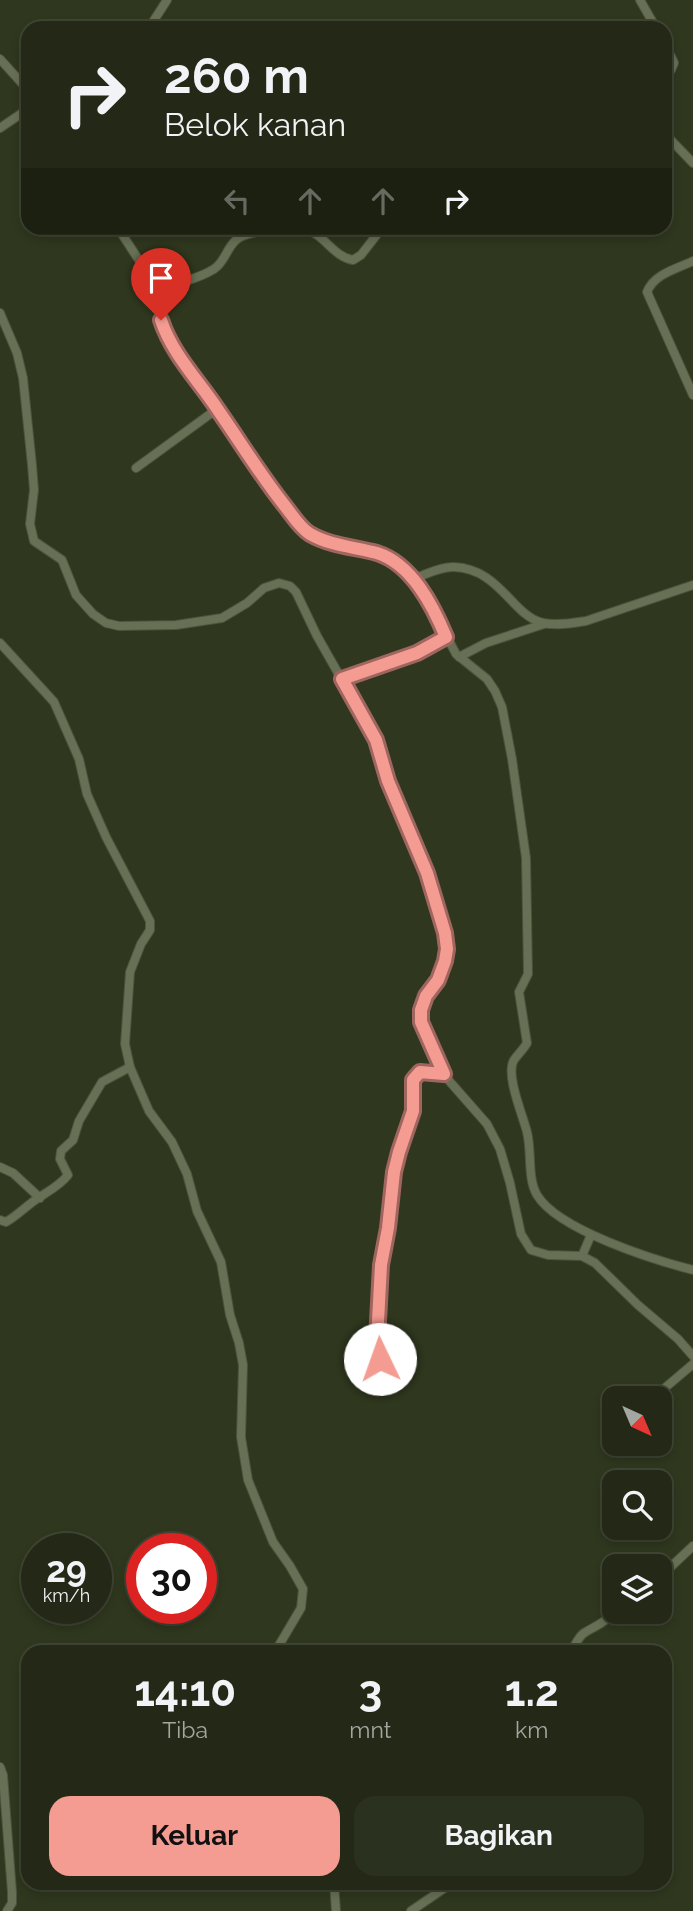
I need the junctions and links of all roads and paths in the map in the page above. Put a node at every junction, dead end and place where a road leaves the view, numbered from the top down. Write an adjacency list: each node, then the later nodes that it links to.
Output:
1 (167, 0): 3 (street)
2 (640, 0): 4 (street)
3 (154, 21)
4 (652, 21)
5 (0, 59): 6 (street)
6 (21, 82)
7 (21, 114): 8 (street)
8 (0, 128)
9 (672, 142): 10 (street)
10 (693, 163)
11 (123, 235): 16 (street)
12 (246, 235): 16 (street)
13 (313, 235): 14 (street)
14 (377, 235)
15 (693, 261): 18 (street)
16 (157, 288): 19 (street)
17 (0, 313): 27 (street)
18 (693, 395)
19 (218, 409): 20 (street); 21 (street)
20 (135, 468)
21 (412, 579): 23 (street); 24 (street)
22 (693, 584): 23 (street)
23 (544, 624): 26 (street)
24 (446, 637): 26 (street); 27 (street)
25 (0, 643): 28 (street)
26 (458, 657): 33 (street)
27 (342, 679): 29 (street)
28 (130, 1068): 31 (street); 43 (street)
29 (444, 1074): 34 (street); 37 (street)
30 (0, 1167): 31 (street)
31 (40, 1198): 32 (street)
32 (0, 1220)
33 (592, 1235): 34 (street); 35 (street)
34 (582, 1256): 36 (street)
35 (693, 1270)
36 (693, 1356)
37 (380, 1359)
38 (693, 1364): 39 (street)
39 (667, 1386)
40 (693, 1546): 41 (street)
41 (672, 1566)
42 (603, 1624): 44 (street)
43 (279, 1645)
44 (575, 1645)
45 (0, 1767): 48 (street)
46 (334, 1890): 49 (street)
47 (442, 1890): 50 (street)
48 (7, 1911)
49 (335, 1911)
50 (411, 1911)

